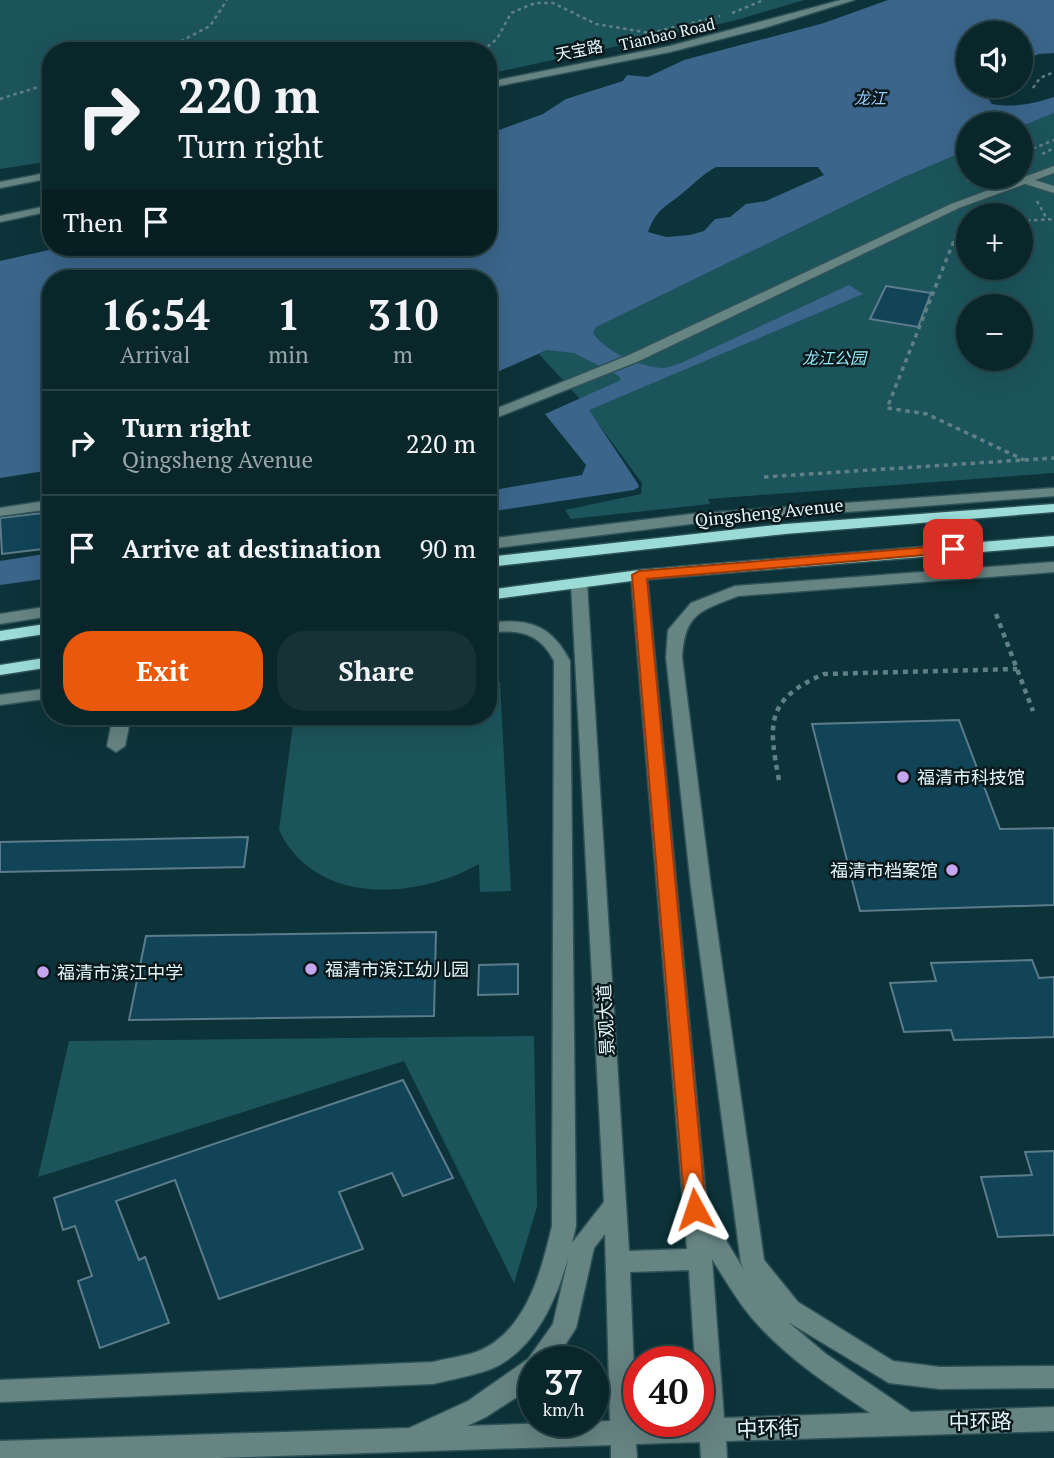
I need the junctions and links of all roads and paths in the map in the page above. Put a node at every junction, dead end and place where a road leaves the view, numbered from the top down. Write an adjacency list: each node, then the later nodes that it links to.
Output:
1 (227, 0): 5 (path)
2 (764, 0): 6 (path)
3 (835, 0): 9 (street, 天宝路)
4 (849, 0): 10 (street, Tianbao Road)
5 (175, 42)
6 (496, 42)
7 (1053, 73): 12 (path)
8 (576, 76): 13 (street)
9 (497, 81)
10 (497, 82)
11 (42, 86): 14 (path)
12 (1033, 87)
13 (497, 93)
14 (0, 99)
15 (1054, 140): 16 (path)
16 (1033, 149)
17 (1054, 169): 19 (street)
18 (42, 177): 21 (street)
19 (1033, 177)
20 (1033, 183): 23 (street)
21 (0, 185)
22 (1000, 189): 33 (street)
23 (1054, 190)
24 (1037, 200): 29 (path)
25 (42, 202): 26 (street)
26 (0, 210)
27 (42, 210): 28 (street)
28 (0, 219)
29 (1047, 219): 30 (path); 31 (path)
30 (1054, 219)
31 (1033, 220)
32 (956, 236): 35 (path)
33 (497, 413)
34 (1054, 458): 35 (path)
35 (1024, 460): 36 (path)
36 (764, 477)
37 (1054, 492): 42 (street)
38 (42, 506): 40 (street)
39 (1054, 508): 43 (main road, Qingsheng Avenue)
40 (0, 512)
41 (1054, 541): 45 (main road)
42 (497, 543)
43 (497, 561)
44 (1054, 567): 69 (street)
45 (639, 575): 46 (main road); 64 (street)
46 (579, 583): 47 (main road); 63 (street, 景观大道)
47 (497, 594)
48 (42, 612): 50 (street)
49 (996, 614): 55 (path)
50 (0, 619)
51 (497, 626): 71 (street)
52 (42, 629): 53 (main road)
53 (0, 636)
54 (42, 664): 56 (main road)
55 (1017, 669): 59 (path); 62 (path)
56 (0, 670)
57 (42, 694): 58 (street)
58 (0, 700)
59 (1033, 711)
60 (120, 725): 61 (street)
61 (116, 746)
62 (779, 780)
63 (616, 1205): 66 (street, 景观大道); 67 (street)
64 (695, 1209): 65 (street); 73 (street)
65 (700, 1259): 66 (street); 68 (street)
66 (618, 1262): 78 (street, 景观大道)
67 (551, 1346)
68 (706, 1346)
69 (1054, 1377)
70 (518, 1382): 77 (street)
71 (0, 1391)
72 (1054, 1419): 73 (street, 中环路)
73 (906, 1423): 74 (street, 中环街)
74 (714, 1430)
75 (674, 1437): 78 (street, 中环街)
76 (712, 1437): 80 (street)
77 (409, 1441): 78 (street, 中环街); 79 (street, 中环街)
78 (624, 1446)
79 (0, 1453)
80 (714, 1458)

